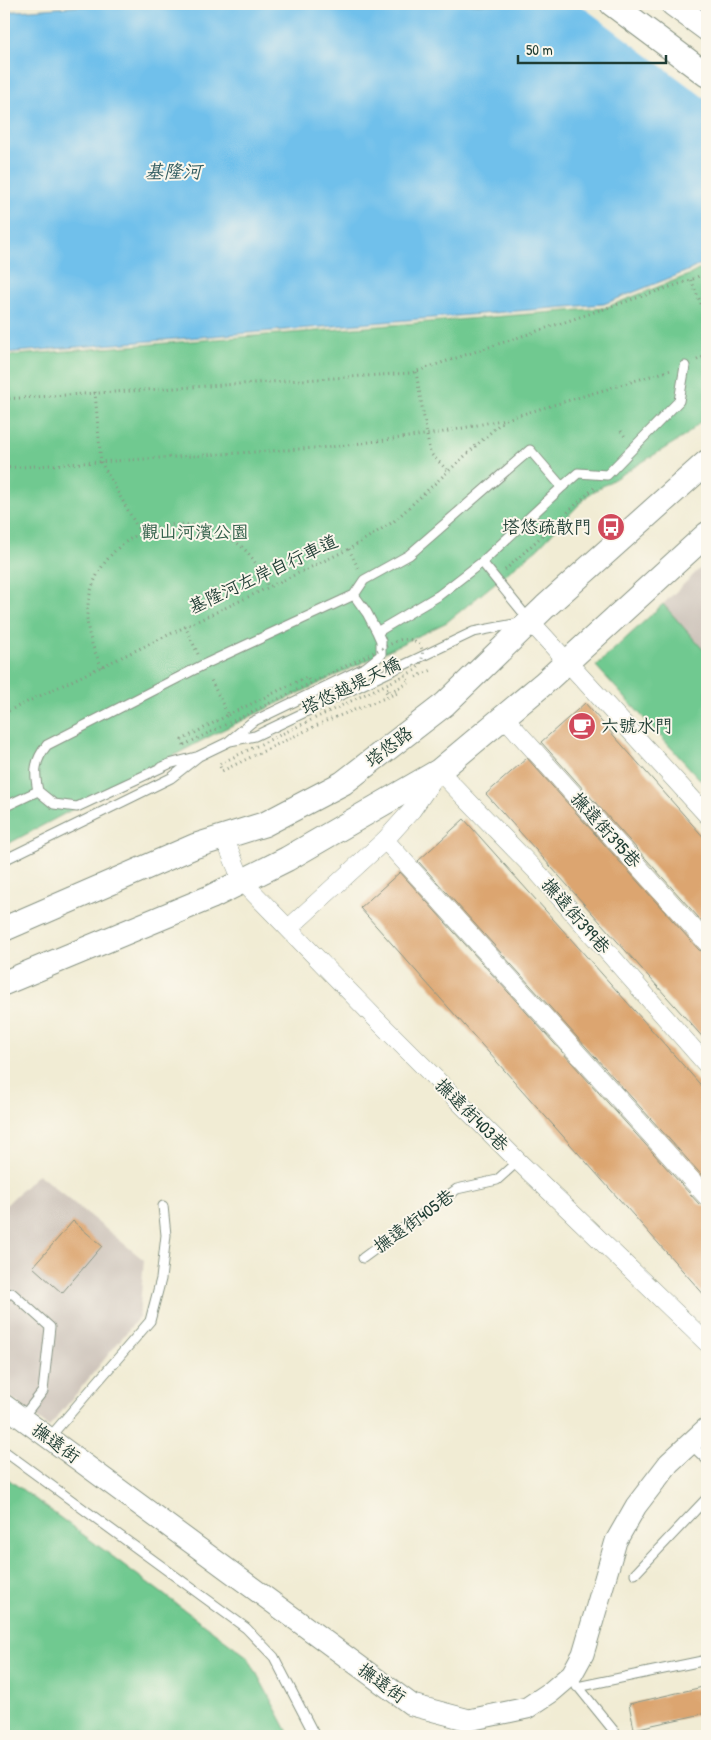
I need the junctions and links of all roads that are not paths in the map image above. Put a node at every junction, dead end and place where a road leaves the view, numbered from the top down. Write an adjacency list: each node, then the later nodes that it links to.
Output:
1 (612, 4): 4 (main road)
2 (673, 4): 3 (main road)
3 (707, 29)
4 (707, 75)
5 (685, 366): 7 (lane)
6 (707, 462): 11 (main road, 塔悠路)
7 (562, 487): 9 (lane); 10 (lane)
8 (707, 534): 13 (main road)
9 (482, 562): 11 (lane); 12 (lane)
10 (354, 595): 12 (lane); 18 (lane)
11 (530, 621): 13 (street); 15 (lane); 21 (main road, 塔悠路)
12 (378, 632): 15 (lane)
13 (568, 661): 14 (main road); 20 (street)
14 (505, 718): 17 (main road); 27 (street, 撫遠街395巷)
15 (228, 742): 16 (lane)
16 (199, 756): 18 (lane); 23 (lane)
17 (439, 772): 22 (street); 24 (main road); 29 (street, 撫遠街399巷)
18 (38, 792): 19 (lane)
19 (4, 807)
20 (707, 815)
21 (224, 837): 24 (street); 26 (main road, 塔悠路)
22 (385, 840): 25 (street); 31 (street)
23 (4, 860)
24 (242, 881): 25 (street, 撫遠街403巷); 28 (main road)
25 (290, 928): 30 (street, 撫遠街403巷)
26 (4, 929)
27 (707, 943)
28 (4, 983)
29 (707, 1065)
30 (518, 1161): 33 (lane, 撫遠街405巷); 35 (street, 撫遠街403巷)
31 (707, 1197)
32 (163, 1206): 39 (lane)
33 (363, 1258)
34 (4, 1296): 37 (lane)
35 (707, 1343)
36 (4, 1405): 37 (street, 撫遠街)
37 (22, 1418): 39 (street, 撫遠街)
38 (707, 1428): 40 (street, 撫遠街)
39 (49, 1438): 46 (street, 撫遠街)
40 (690, 1444): 42 (lane); 46 (street, 撫遠街)
41 (4, 1451): 47 (lane)
42 (707, 1460)
43 (707, 1498): 44 (lane)
44 (635, 1574)
45 (707, 1660): 46 (lane)
46 (574, 1681): 48 (lane)
47 (315, 1736)
48 (618, 1736)

